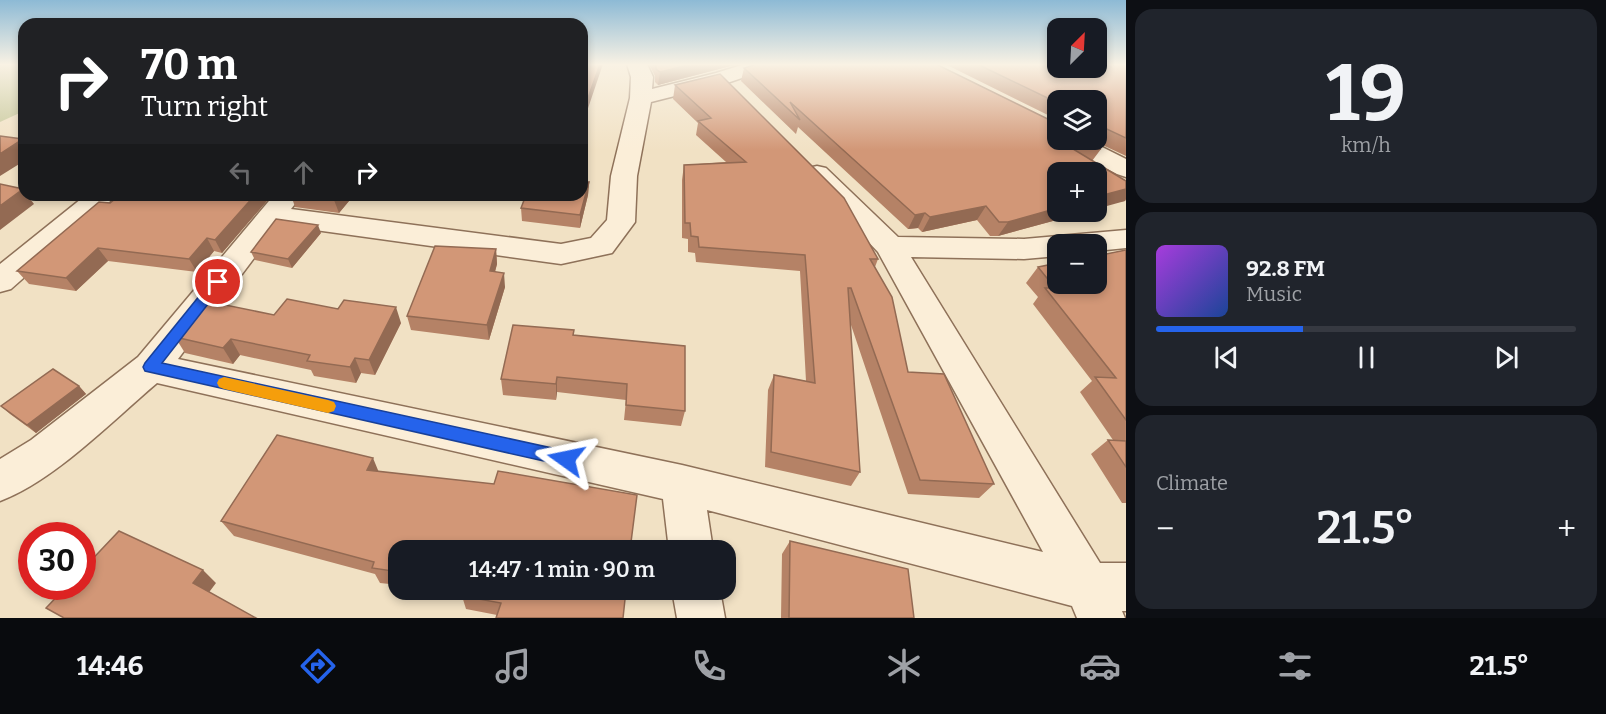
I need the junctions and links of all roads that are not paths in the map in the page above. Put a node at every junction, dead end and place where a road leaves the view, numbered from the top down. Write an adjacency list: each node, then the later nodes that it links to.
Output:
1 (641, 93): 4 (street)
2 (662, 93): 4 (street)
3 (737, 93): 5 (street)
4 (641, 98): 10 (street)
5 (747, 103)
6 (1089, 150): 8 (street)
7 (795, 152): 13 (street)
8 (1126, 169)
9 (96, 201): 15 (street)
10 (280, 205): 16 (street)
11 (1126, 239): 12 (street)
12 (1107, 241)
13 (890, 247): 14 (street); 20 (street)
14 (1047, 247)
15 (0, 281)
16 (151, 367): 17 (street); 18 (street)
17 (0, 482)
18 (682, 484): 19 (street); 20 (street)
19 (690, 540)
20 (1105, 597)
21 (698, 600): 22 (street)
22 (701, 618)

